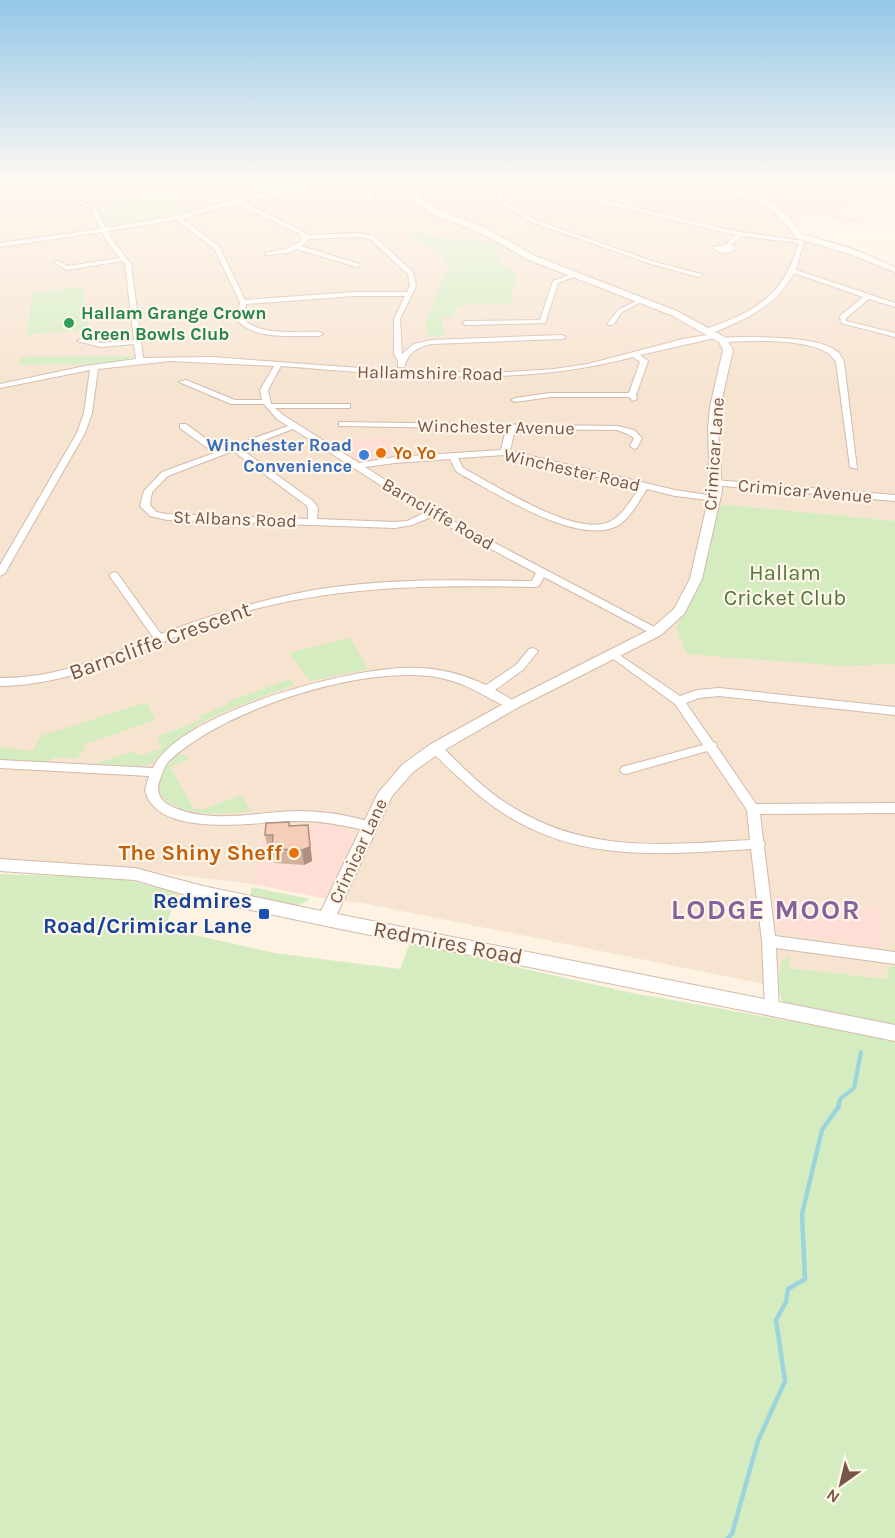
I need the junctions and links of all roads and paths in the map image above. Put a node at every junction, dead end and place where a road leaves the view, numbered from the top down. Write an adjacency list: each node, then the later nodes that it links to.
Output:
1 (120, 253): 11 (street)
2 (218, 253): 21 (street)
3 (272, 253): 10 (street)
4 (317, 253): 13 (street)
5 (391, 253): 18 (street)
6 (523, 253): 16 (street)
7 (624, 253): 17 (street)
8 (800, 253): 15 (street)
9 (854, 253): 14 (street)
10 (267, 254)
11 (124, 259): 12 (street); 30 (street)
12 (56, 262)
13 (357, 265)
14 (895, 270)
15 (794, 271): 19 (street); 26 (street)
16 (574, 275): 20 (street); 23 (street)
17 (699, 275)
18 (410, 294): 21 (street); 31 (street)
19 (867, 297): 22 (street); 27 (street)
20 (642, 300): 24 (street); 26 (street)
21 (243, 302): 25 (street)
22 (895, 304)
23 (466, 323)
24 (611, 324)
25 (319, 334)
26 (716, 335): 32 (street, Hallamshire Road); 52 (street); 53 (street, Crimicar Lane)
27 (895, 336)
28 (562, 337): 31 (street)
29 (81, 341): 30 (street)
30 (136, 342): 33 (street)
31 (402, 354): 36 (street)
32 (635, 355): 36 (street, Hallamshire Road); 39 (street)
33 (140, 360): 34 (street, Hallamshire Road); 35 (street, Hallamshire Road)
34 (278, 365): 36 (street, Hallamshire Road); 40 (street)
35 (94, 368): 38 (street, Hallamshire Road); 60 (street)
36 (399, 375)
37 (186, 386): 40 (street)
38 (1, 387)
39 (515, 400)
40 (267, 404): 41 (street); 44 (street, Barncliffe Road)
41 (347, 406)
42 (342, 424): 45 (street, Winchester Avenue)
43 (183, 426): 49 (street)
44 (294, 426): 47 (street, St Albans Road); 51 (street, Barncliffe Road)
45 (511, 427): 46 (street, Winchester Avenue); 48 (street)
46 (634, 446)
47 (234, 448): 49 (street, St Albans Road); 58 (street)
48 (505, 452): 50 (street, Winchester Road); 54 (street, Winchester Road)
49 (220, 453): 58 (street, St Albans Road)
50 (452, 455): 51 (street, Winchester Road); 54 (street)
51 (357, 466): 57 (street, Barncliffe Road)
52 (854, 467)
53 (715, 483): 55 (street, Crimicar Avenue); 56 (street, Crimicar Lane)
54 (645, 486): 56 (street, Winchester Road)
55 (895, 498)
56 (714, 499): 64 (street, Crimicar Lane)
57 (431, 513): 58 (street, St Albans Road); 59 (street, Barncliffe Road)
58 (312, 522)
59 (542, 571): 62 (street); 63 (street, Barncliffe Road)
60 (0, 573)
61 (114, 575): 65 (street)
62 (535, 584): 63 (street, Barncliffe Crescent); 65 (street, Barncliffe Crescent)
63 (568, 585): 64 (street, Barncliffe Road)
64 (656, 632): 67 (street, Crimicar Lane)
65 (159, 638): 68 (street, Barncliffe Crescent)
66 (533, 651): 69 (street)
67 (612, 653): 70 (street); 71 (street, Crimicar Lane)
68 (0, 682)
69 (489, 689): 71 (street); 77 (street)
70 (679, 701): 72 (street); 73 (street)
71 (512, 705): 74 (street, Crimicar Lane)
72 (895, 711)
73 (712, 746): 76 (street); 79 (street)
74 (436, 748): 80 (street, Crimicar Lane); 81 (street)
75 (0, 764): 77 (street)
76 (626, 770)
77 (154, 772): 80 (street)
78 (895, 808): 79 (street)
79 (753, 809): 81 (street)
80 (369, 826): 83 (street, Crimicar Lane)
81 (759, 844): 84 (street)
82 (0, 865): 83 (street, Redmires Road)
83 (326, 919): 86 (street, Redmires Road)
84 (769, 941): 85 (street); 86 (street)
85 (895, 958)
86 (772, 1009): 87 (street, Redmires Road)
87 (895, 1033)

